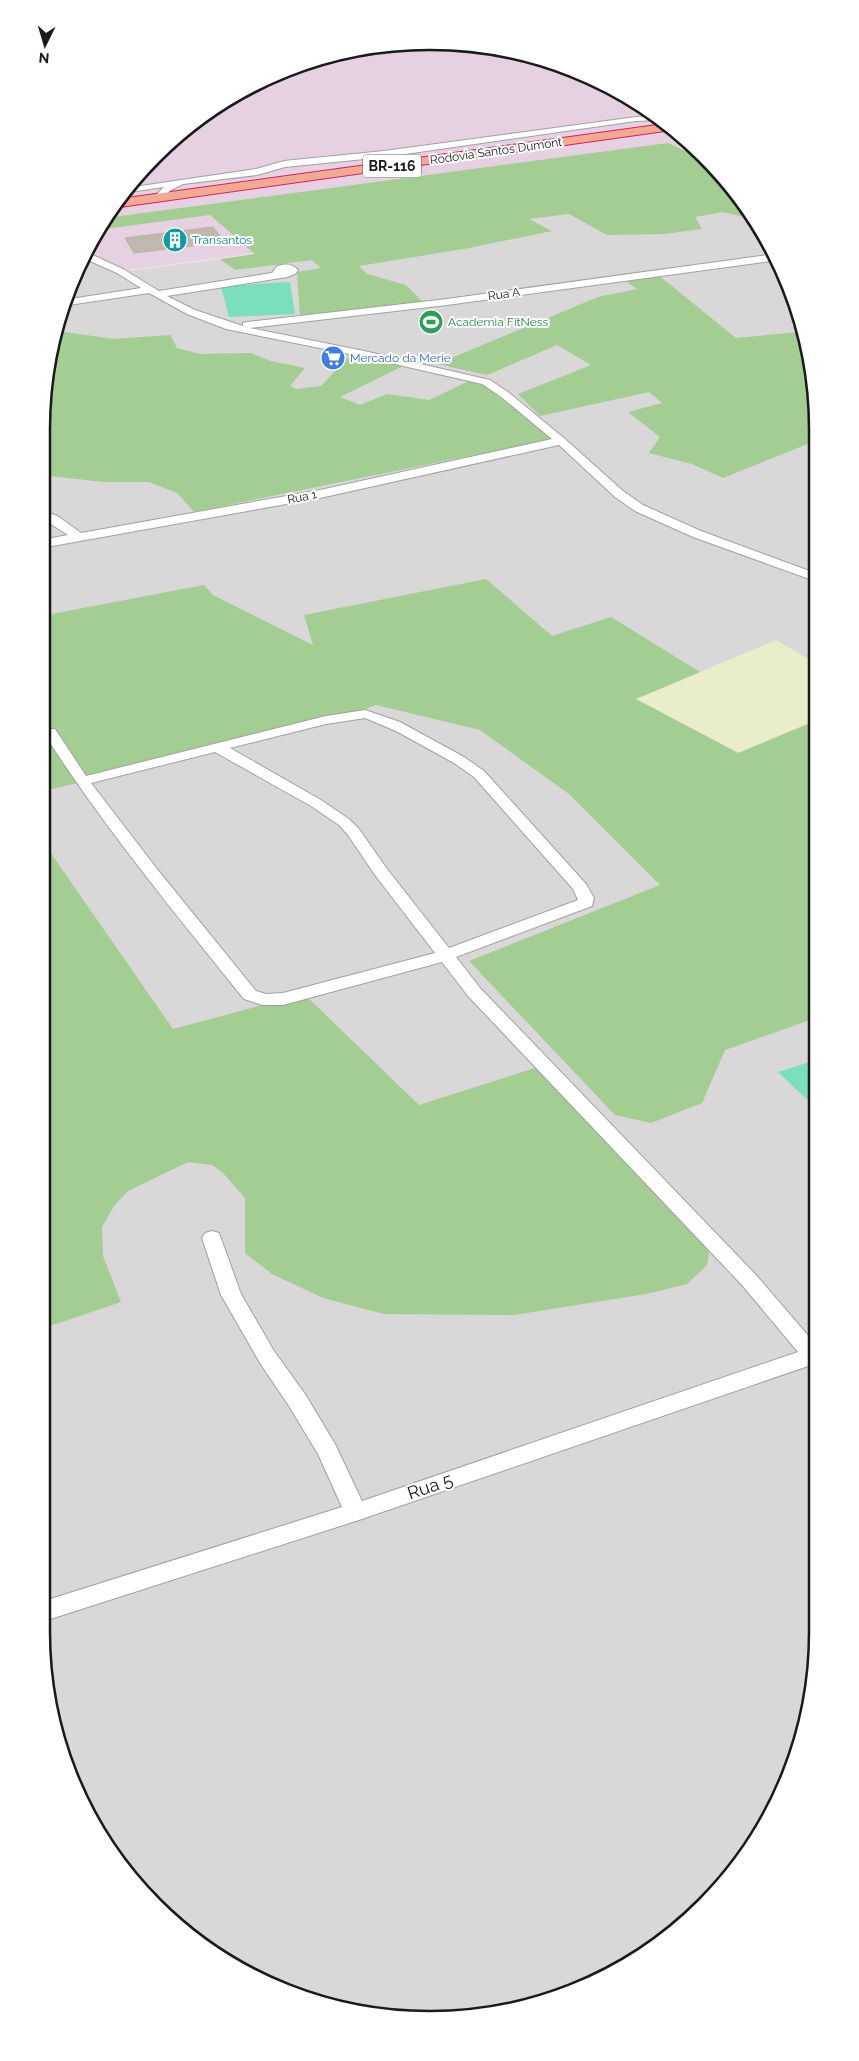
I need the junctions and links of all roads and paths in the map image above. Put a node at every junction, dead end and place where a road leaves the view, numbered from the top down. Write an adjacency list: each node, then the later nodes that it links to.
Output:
1 (647, 119): 3 (street)
2 (661, 128): 5 (highway, Rodovia Santos Dumont / BR-116)
3 (181, 182): 4 (street); 5 (street)
4 (135, 189)
5 (157, 199): 6 (highway, Rodovia Santos Dumont / BR-116)
6 (125, 203)
7 (91, 258): 10 (street)
8 (768, 259): 12 (street, Rua A)
9 (276, 275): 10 (street)
10 (154, 292): 11 (street); 12 (street)
11 (75, 301)
12 (230, 327): 13 (street)
13 (561, 441): 15 (street, Rua 1); 17 (street)
14 (50, 518): 15 (street)
15 (80, 538): 16 (street, Rua 1)
16 (50, 543)
17 (809, 575)
18 (50, 732): 20 (street)
19 (218, 748): 20 (street); 21 (street); 21 (street)
20 (82, 781): 21 (street)
21 (446, 955): 23 (street)
22 (212, 1238): 25 (street)
23 (809, 1348)
24 (809, 1357): 25 (street, Rua 5)
25 (356, 1512): 26 (street, Rua 5)
26 (50, 1609)

